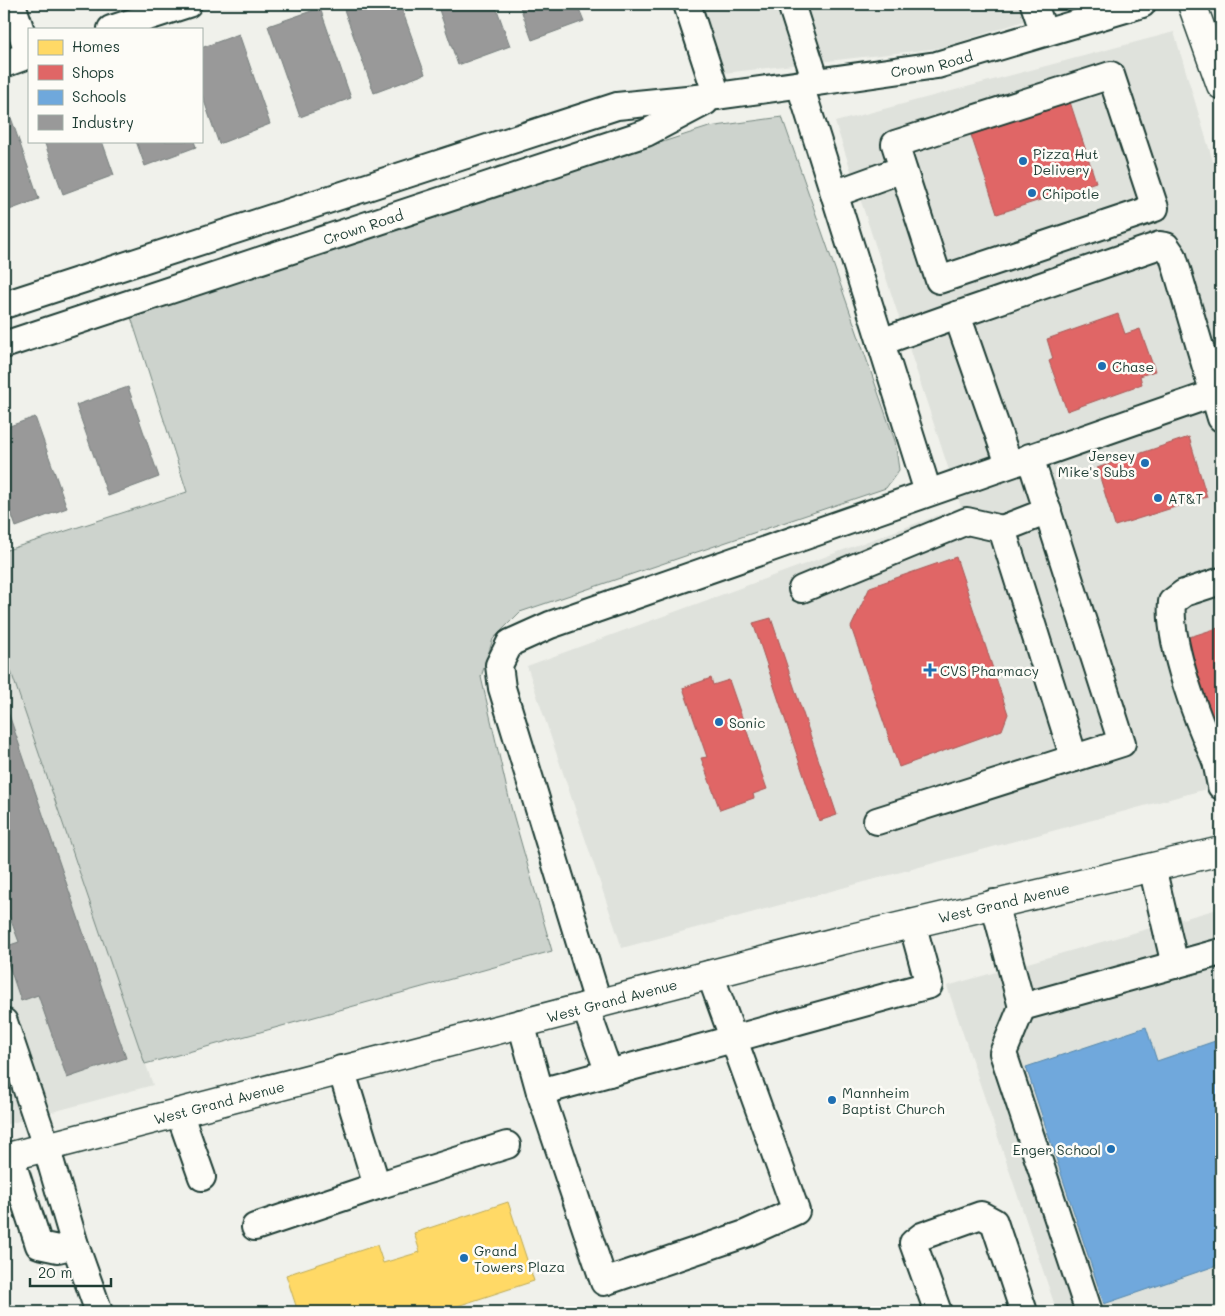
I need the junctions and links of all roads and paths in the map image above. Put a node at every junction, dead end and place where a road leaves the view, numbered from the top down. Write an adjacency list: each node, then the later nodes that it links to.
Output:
1 (12, 4): 10 (street)
2 (687, 4): 15 (street)
3 (791, 4): 13 (street)
4 (1034, 4): 9 (street)
5 (1142, 4): 9 (street, Crown Road)
6 (1192, 4): 14 (main road)
7 (180, 5): 8 (street)
8 (114, 28)
9 (1044, 33): 13 (street, Crown Road)
10 (28, 52)
11 (28, 55): 12 (street)
12 (4, 64)
13 (808, 83): 15 (street, Crown Road); 17 (street)
14 (1221, 85)
15 (717, 96): 18 (street, Crown Road); 21 (street, Crown Road)
16 (903, 169): 16 (street); 17 (street)
17 (834, 194): 20 (street)
18 (4, 305)
19 (957, 315): 20 (street); 22 (street); 24 (street)
20 (881, 342): 25 (street)
21 (4, 345)
22 (1217, 392): 23 (street); 24 (street)
23 (1221, 418)
24 (1019, 460): 25 (street); 26 (street)
25 (928, 492): 40 (street)
26 (1048, 511): 27 (street); 30 (street)
27 (1002, 529): 29 (street); 30 (street)
28 (1221, 581): 31 (street)
29 (802, 589)
30 (1074, 758): 32 (street)
31 (1220, 769)
32 (877, 821)
33 (1221, 851): 34 (main road, West Grand Avenue)
34 (1152, 867): 35 (main road, West Grand Avenue); 38 (street)
35 (994, 903): 36 (main road, West Grand Avenue); 41 (street)
36 (912, 923): 39 (main road, West Grand Avenue); 44 (street)
37 (1221, 952): 38 (street)
38 (1175, 965): 41 (street)
39 (710, 974): 40 (main road, West Grand Avenue); 44 (street)
40 (592, 1004): 43 (main road, West Grand Avenue); 46 (street)
41 (1022, 1007): 60 (street)
42 (4, 1022): 47 (street)
43 (521, 1023): 45 (main road, West Grand Avenue); 48 (street)
44 (732, 1039): 46 (street); 48 (street)
45 (341, 1069): 49 (main road, West Grand Avenue); 54 (street)
46 (609, 1073): 48 (street)
47 (13, 1080): 51 (street)
48 (540, 1092)
49 (179, 1112): 51 (main road, West Grand Avenue); 53 (street)
50 (507, 1145): 54 (street)
51 (46, 1146): 52 (main road, West Grand Avenue); 56 (street)
52 (7, 1157): 56 (street)
53 (202, 1177)
54 (378, 1186): 55 (street)
55 (256, 1227)
56 (75, 1245): 57 (street)
57 (99, 1312)
58 (938, 1312): 59 (street)
59 (1024, 1312)
60 (1089, 1312)

